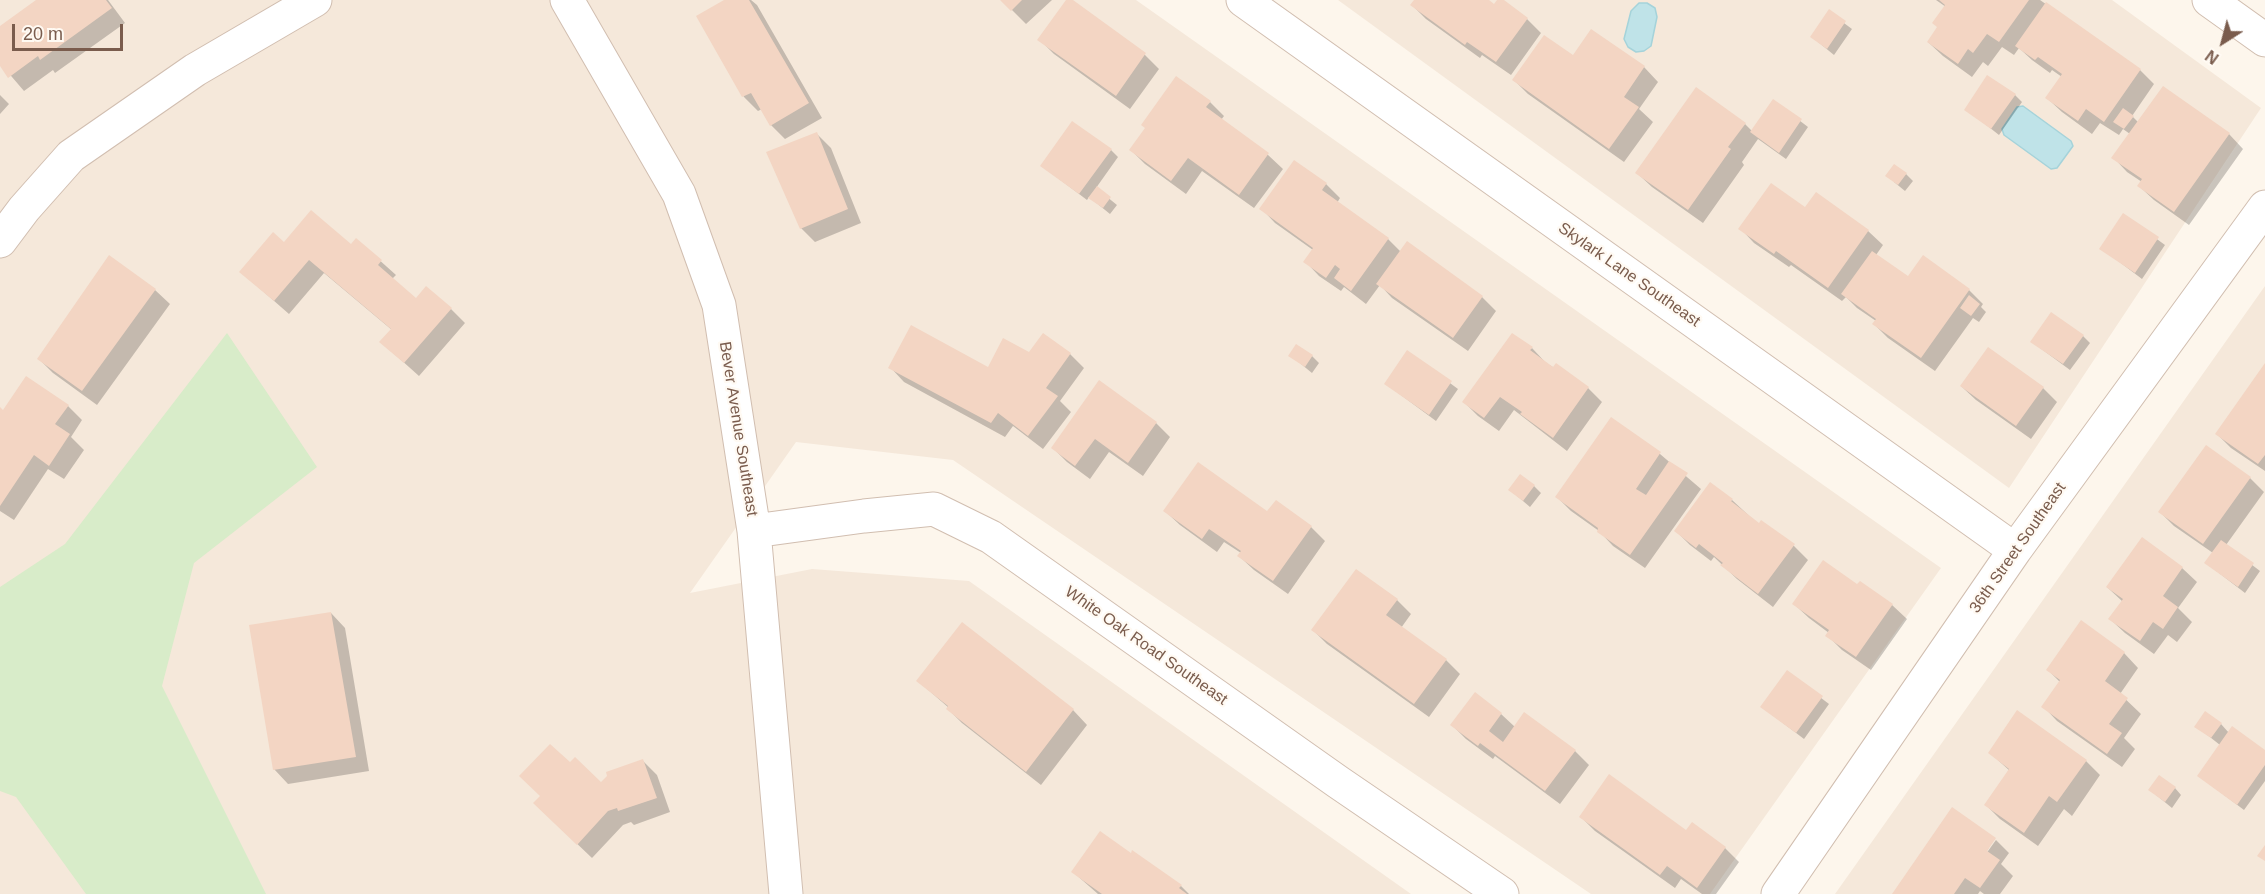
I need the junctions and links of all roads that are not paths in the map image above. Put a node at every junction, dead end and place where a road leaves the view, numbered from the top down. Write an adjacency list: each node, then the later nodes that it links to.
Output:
1 (315, 0): 7 (street)
2 (567, 0): 8 (street, Bever Avenue Southeast)
3 (1243, 0): 9 (street, Skylark Lane Southeast)
4 (2209, 0): 5 (street)
5 (2265, 40)
6 (2265, 207): 9 (street, 36th Street Southeast)
7 (0, 241)
8 (754, 531): 10 (street, Bever Avenue Southeast); 11 (street, White Oak Road Southeast)
9 (2015, 550): 12 (street, 36th Street Southeast)
10 (786, 894)
11 (1502, 894)
12 (1778, 894)

